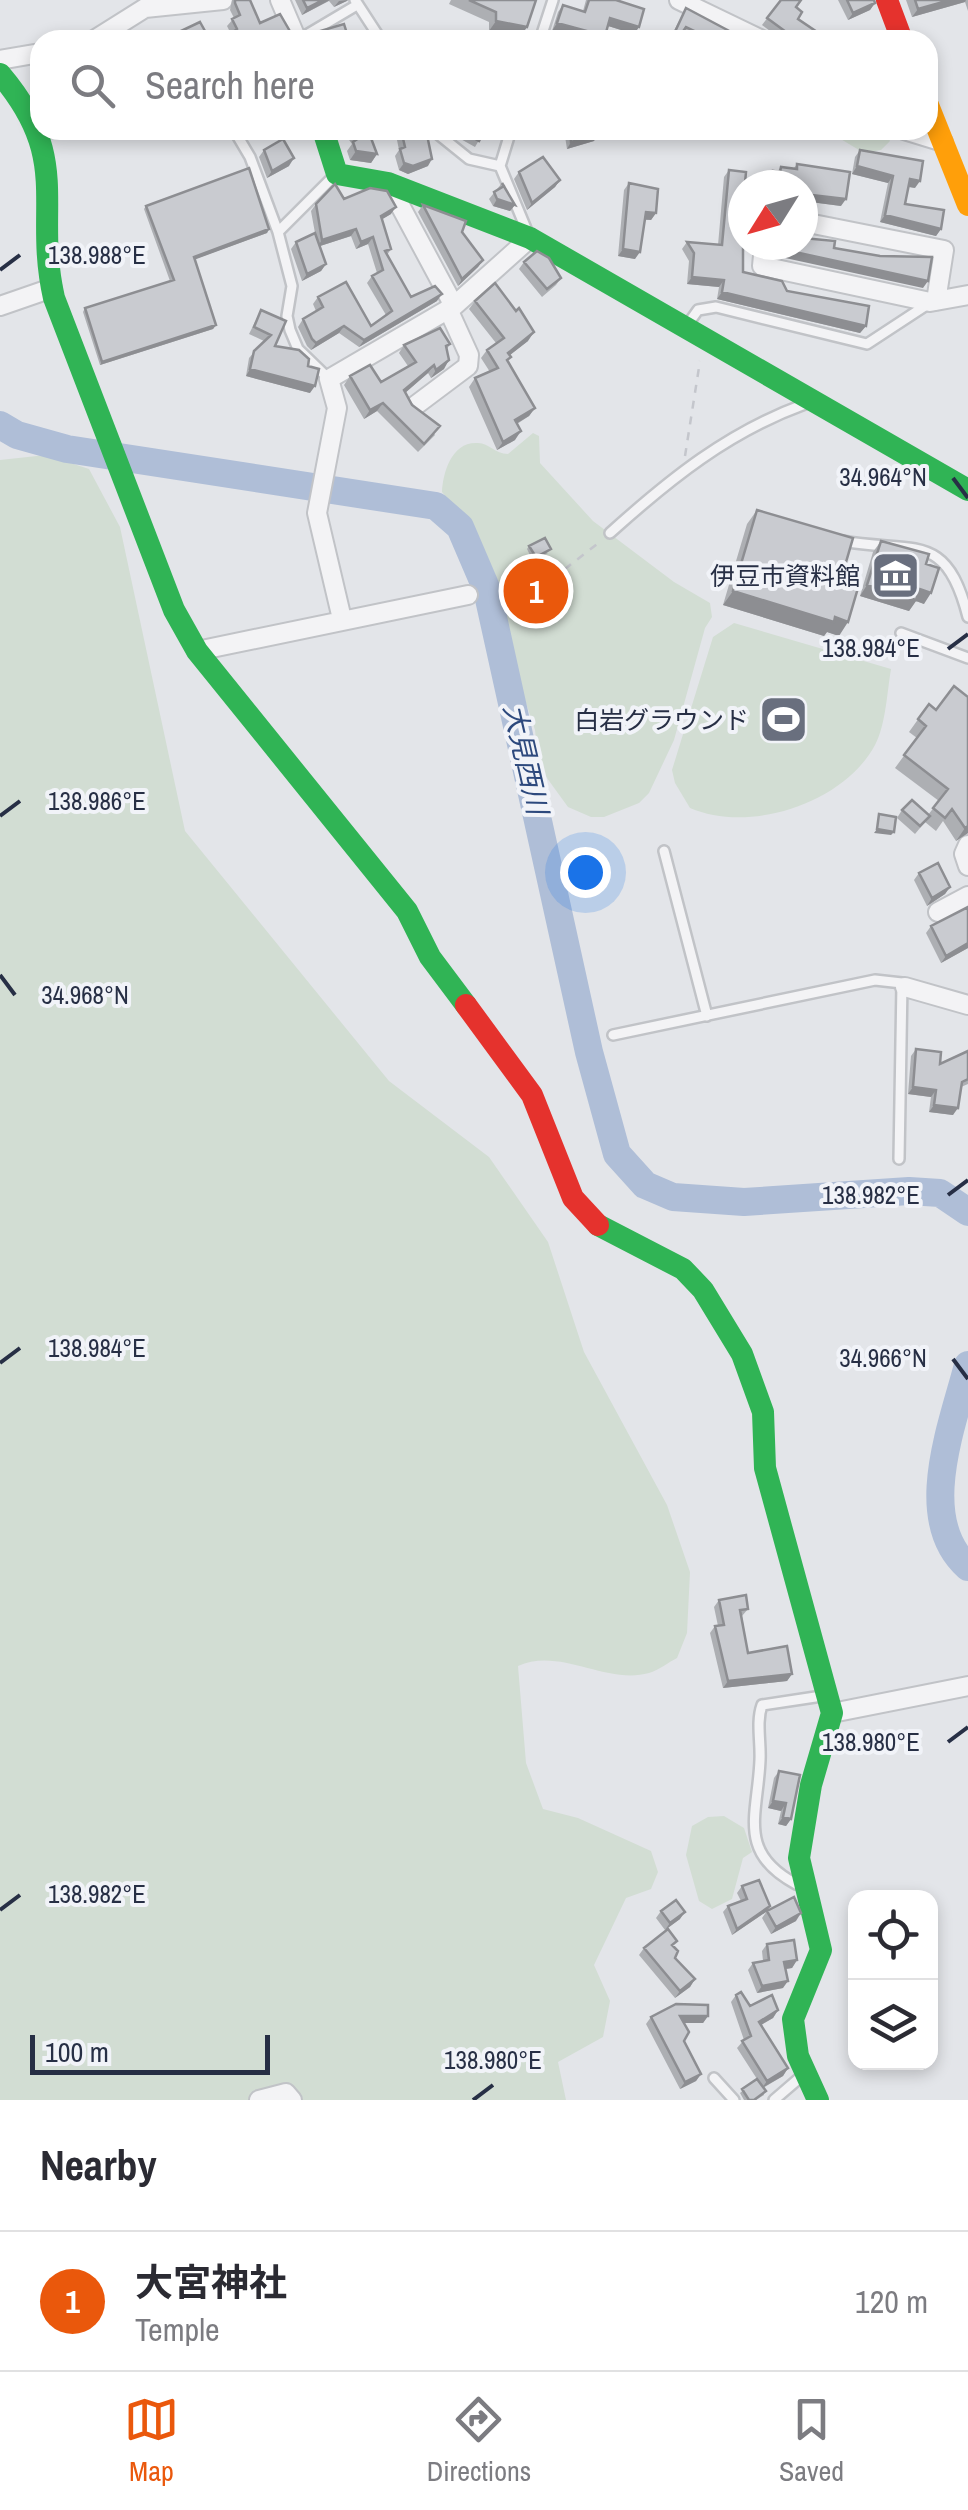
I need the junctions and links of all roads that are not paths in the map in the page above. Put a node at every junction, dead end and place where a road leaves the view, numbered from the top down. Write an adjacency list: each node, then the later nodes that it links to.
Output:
1 (223, 0): 7 (street)
2 (280, 0): 8 (street)
3 (553, 0): 11 (lane)
4 (679, 0): 12 (street)
5 (886, 0): 13 (street)
6 (356, 2): 9 (lane); 10 (lane)
7 (110, 30)
8 (289, 30)
9 (308, 30)
10 (374, 30)
11 (543, 30)
12 (741, 30)
13 (898, 30)
14 (30, 55): 15 (street)
15 (0, 60)
16 (0, 74): 17 (street)
17 (30, 116)
18 (938, 130): 25 (street)
19 (40, 140): 34 (street)
20 (240, 140): 31 (lane)
21 (326, 140): 27 (street)
22 (443, 140): 26 (lane)
23 (508, 140): 26 (lane)
24 (936, 140): 25 (street)
25 (943, 142): 29 (street)
26 (500, 166): 32 (lane)
27 (337, 174): 28 (street); 31 (lane)
28 (388, 183): 32 (street); 38 (street)
29 (968, 205)
30 (818, 225): 36 (street)
31 (278, 232): 40 (lane)
32 (530, 238): 38 (street); 39 (street)
33 (763, 260): 36 (street)
34 (52, 288): 37 (street); 50 (street)
35 (968, 295): 36 (street)
36 (933, 302): 39 (lane)
37 (0, 306)
38 (452, 308): 40 (street); 42 (street)
39 (696, 332): 41 (street)
40 (329, 379): 48 (street)
41 (817, 399): 43 (street); 44 (lane)
42 (416, 405)
43 (968, 490)
44 (610, 534)
45 (822, 538): 47 (lane)
46 (468, 595): 48 (street)
47 (968, 617)
48 (342, 619): 50 (street)
49 (901, 633): 51 (lane)
50 (197, 651): 63 (street)
51 (968, 658)
52 (968, 845): 54 (street)
53 (664, 851): 59 (lane)
54 (968, 866)
55 (968, 896): 56 (street)
56 (938, 912)
57 (905, 987): 58 (street); 59 (lane); 61 (lane)
58 (968, 1005)
59 (707, 1016): 60 (lane)
60 (613, 1035)
61 (899, 1159)
62 (968, 1686): 63 (street)
63 (830, 1704): 64 (street); 64 (lane)
64 (802, 1888): 65 (street)
65 (805, 2074): 70 (lane); 71 (street)
66 (714, 2078): 69 (lane)
67 (259, 2100): 68 (street)
68 (292, 2100)
69 (734, 2100)
70 (774, 2100)
71 (818, 2100)

